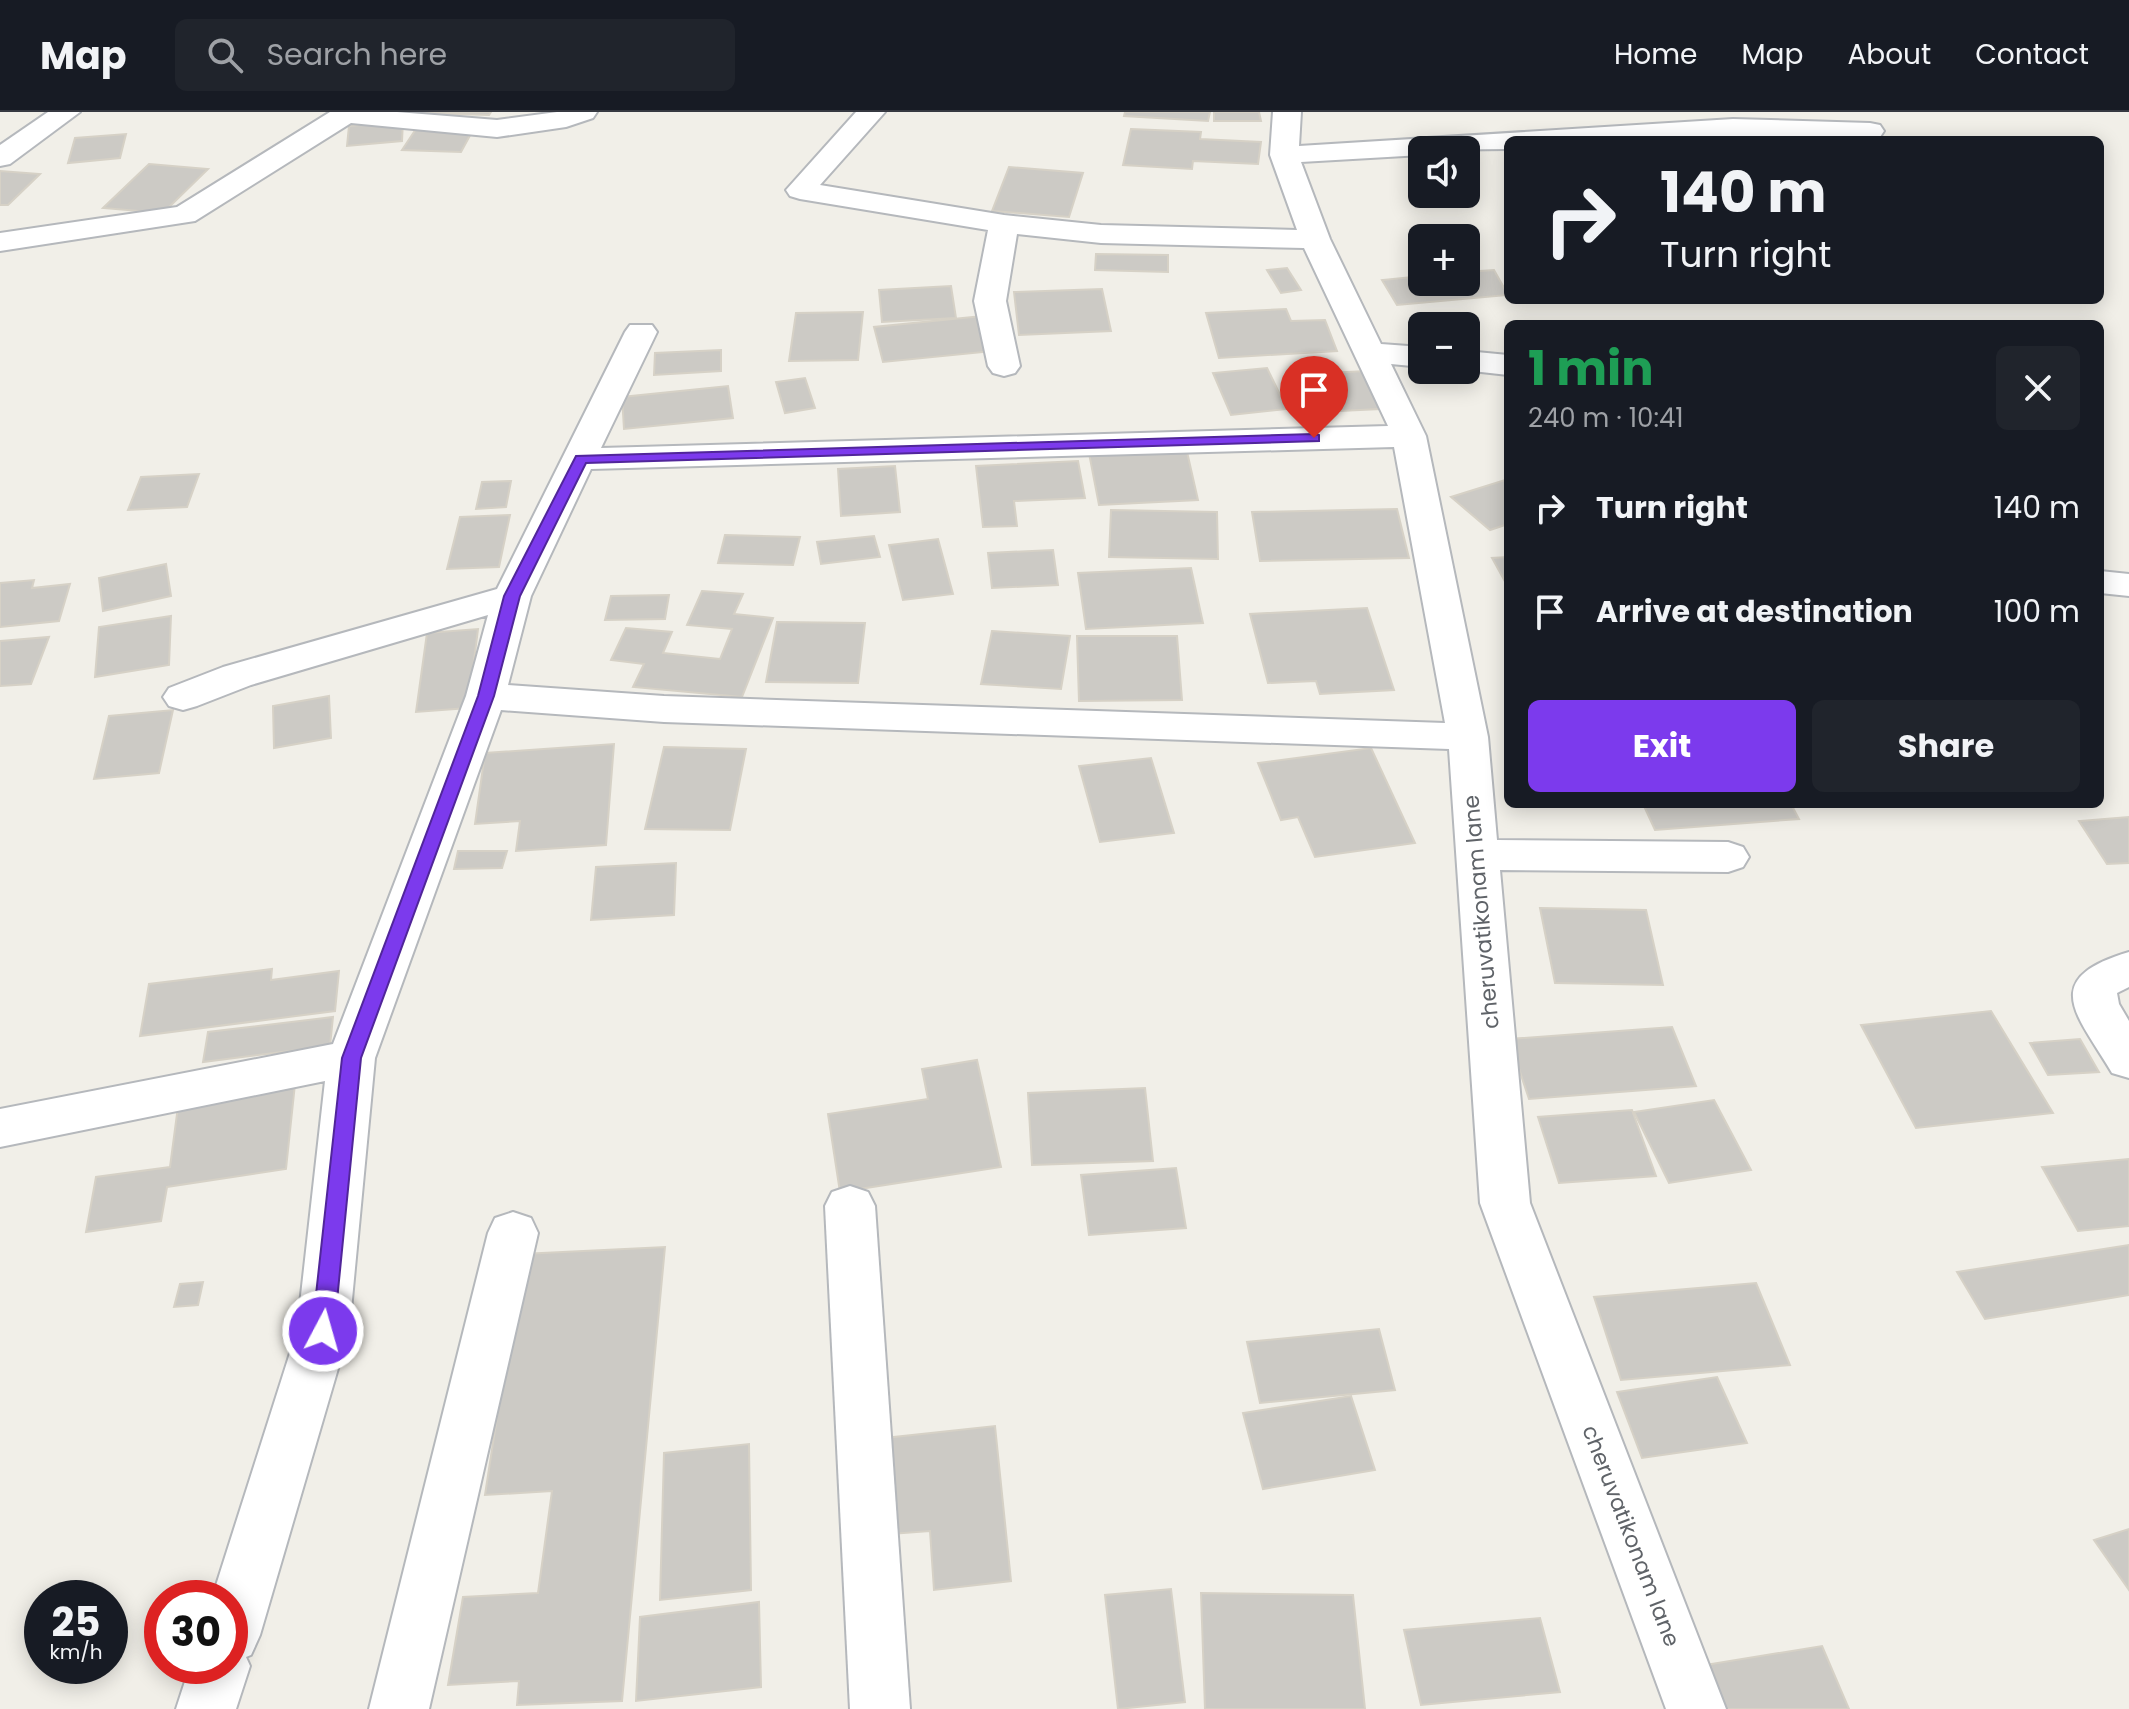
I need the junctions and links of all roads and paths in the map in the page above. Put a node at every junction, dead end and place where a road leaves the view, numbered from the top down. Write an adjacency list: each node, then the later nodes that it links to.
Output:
1 (66, 112): 10 (street)
2 (583, 112): 5 (street)
3 (871, 112): 11 (street)
4 (1287, 112): 9 (street, cheruvatikonam lane)
5 (347, 113): 13 (street)
6 (1870, 131): 7 (street)
7 (1584, 136)
8 (1504, 141): 9 (street)
9 (1284, 155): 12 (street, cheruvatikonam lane)
10 (0, 158)
11 (1004, 224): 12 (street); 19 (street)
12 (1315, 239): 15 (street, cheruvatikonam lane)
13 (0, 242)
14 (641, 332): 21 (street)
15 (1369, 353): 16 (street); 20 (street, cheruvatikonam lane)
16 (1408, 356)
17 (1480, 362): 18 (street)
18 (1504, 365)
19 (1004, 366)
20 (1409, 436): 21 (street); 27 (street, cheruvatikonam lane)
21 (581, 459): 24 (street)
22 (2104, 582): 23 (street)
23 (2129, 585)
24 (512, 596): 25 (street); 26 (street)
25 (486, 696): 27 (street); 31 (street)
26 (183, 697)
27 (1468, 737): 28 (street, cheruvatikonam lane)
28 (1477, 855): 29 (street); 41 (street, cheruvatikonam lane)
29 (1728, 857)
30 (2129, 968): 32 (street)
31 (351, 1058): 33 (street); 36 (street)
32 (2129, 1060)
33 (0, 1128)
34 (850, 1206): 40 (street)
35 (513, 1233): 39 (street)
36 (247, 1580)
37 (214, 1684): 38 (street)
38 (206, 1709)
39 (399, 1709)
40 (880, 1709)
41 (1696, 1709)

